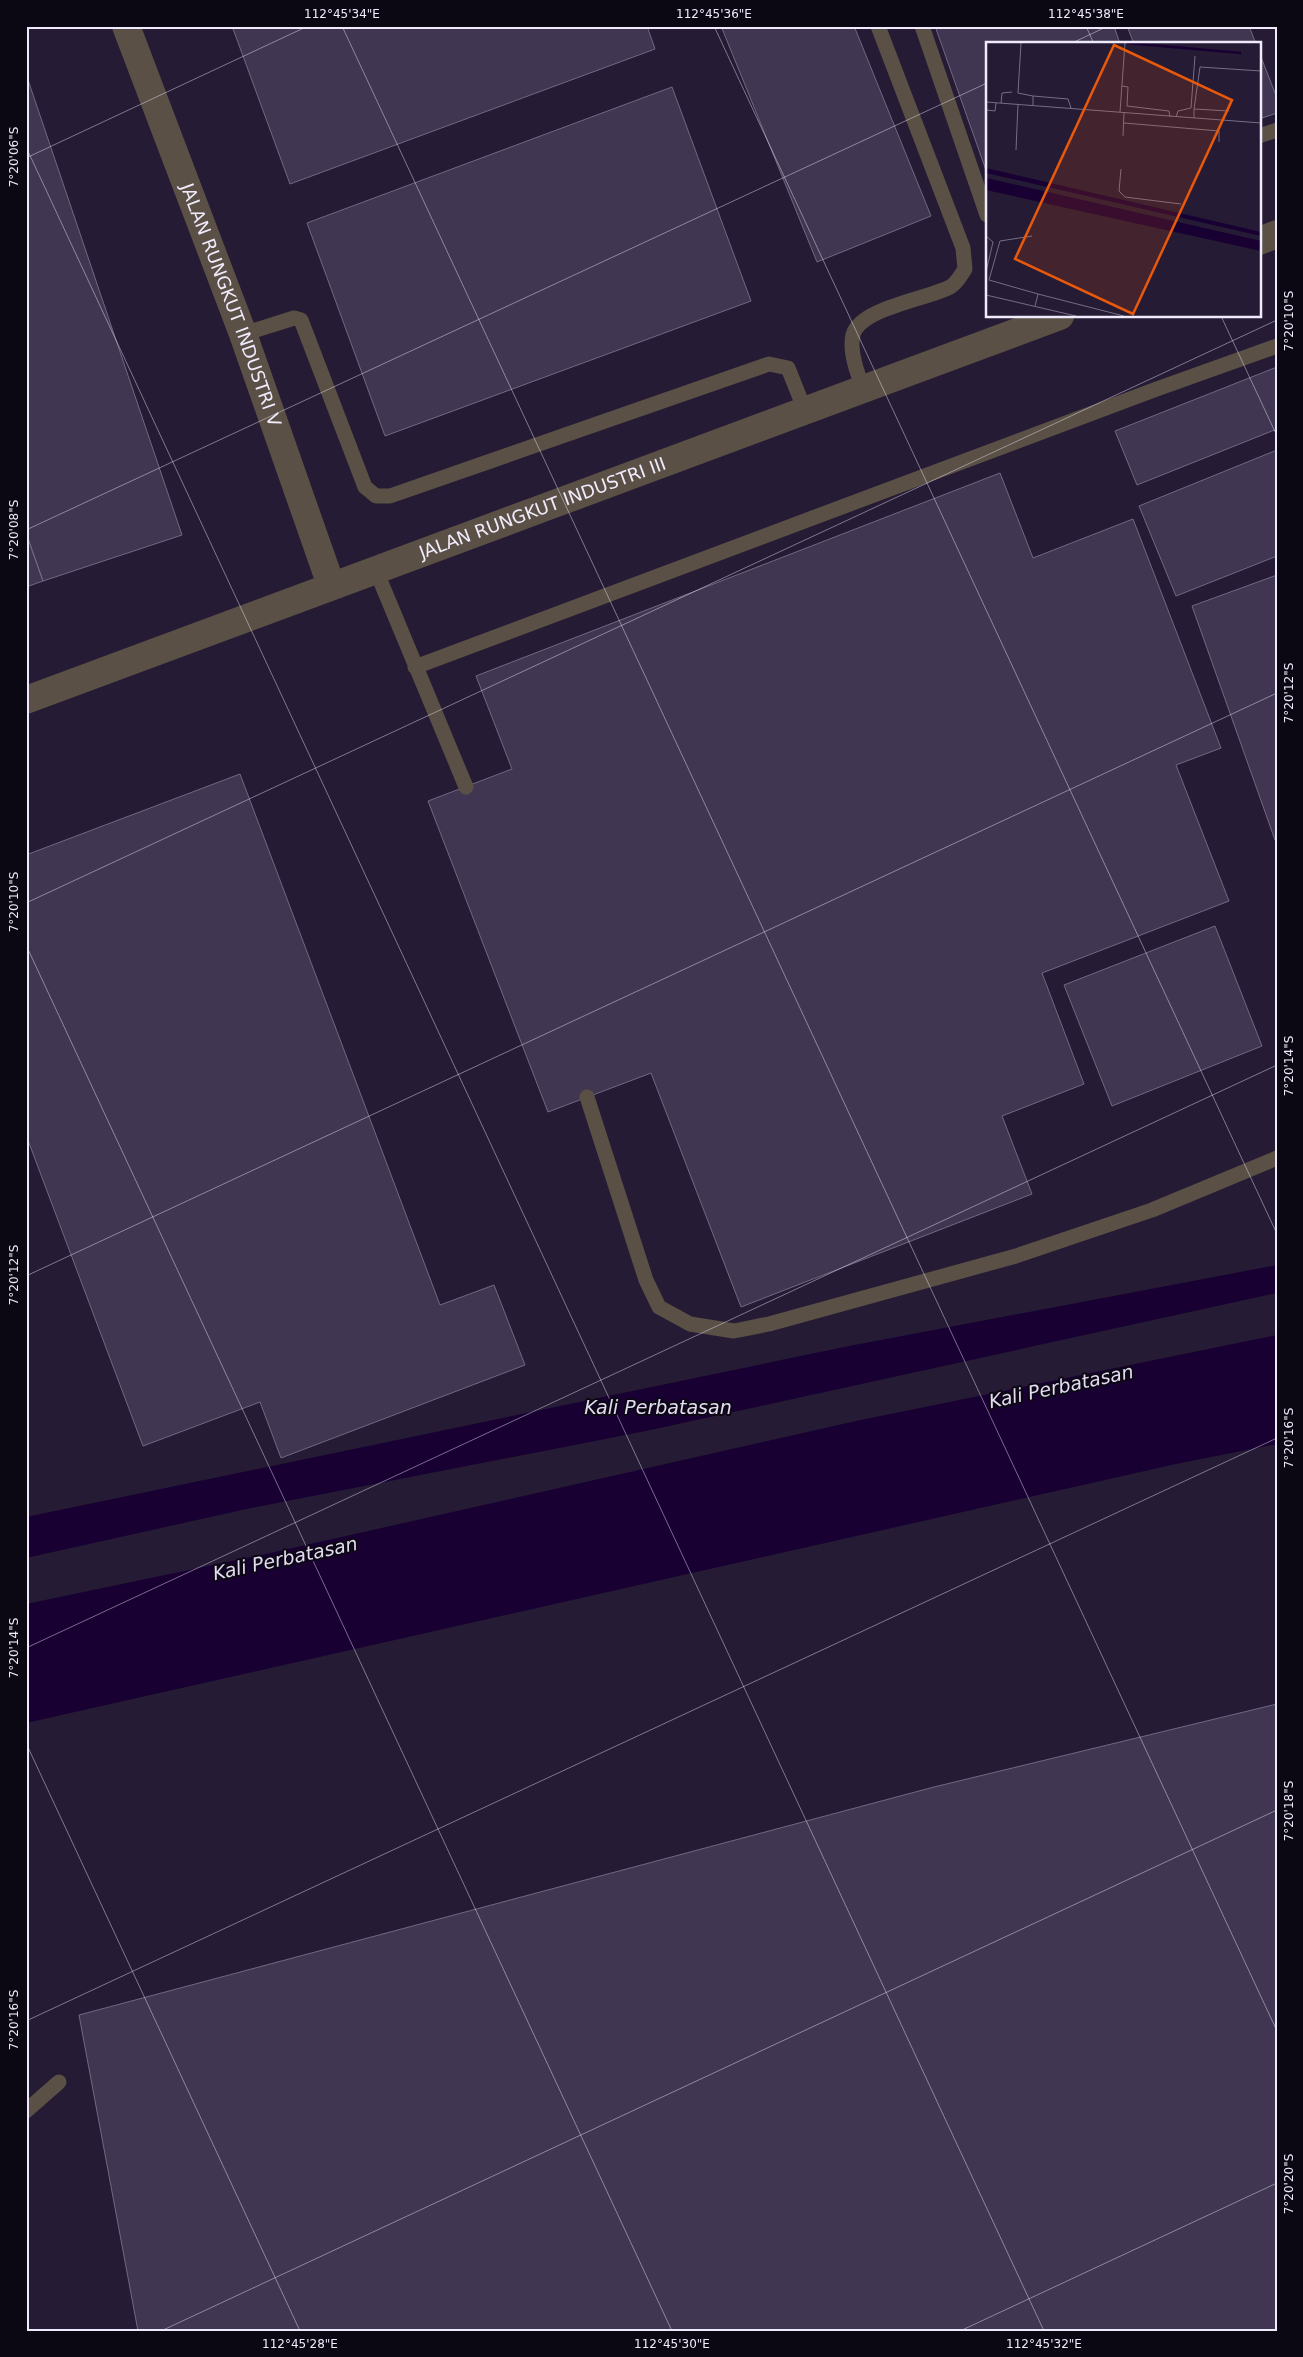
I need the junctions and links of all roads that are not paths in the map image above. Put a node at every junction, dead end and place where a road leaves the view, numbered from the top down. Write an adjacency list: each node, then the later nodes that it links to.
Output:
1 (126, 26): 9 (street, JALAN RUNGKUT INDUSTRI V)
2 (878, 26): 11 (lane)
3 (922, 26): 6 (lane)
4 (1277, 130): 5 (lane)
5 (1260, 136)
6 (986, 212)
7 (1049, 318): 8 (street, JALAN RUNGKUT INDUSTRI III)
8 (1026, 322): 11 (street, JALAN RUNGKUT INDUSTRI III)
9 (243, 334): 12 (lane); 14 (street, JALAN RUNGKUT INDUSTRI V)
10 (1277, 346): 15 (lane)
11 (864, 391): 12 (street, JALAN RUNGKUT INDUSTRI III)
12 (806, 413): 13 (street, JALAN RUNGKUT INDUSTRI III)
13 (375, 568): 14 (street, JALAN RUNGKUT INDUSTRI III); 15 (lane)
14 (331, 585): 16 (street, JALAN RUNGKUT INDUSTRI III)
15 (415, 668): 17 (lane)
16 (26, 700)
17 (466, 787)
18 (587, 1097): 19 (lane)
19 (1277, 1158)
20 (58, 2082): 21 (lane)
21 (26, 2111)

